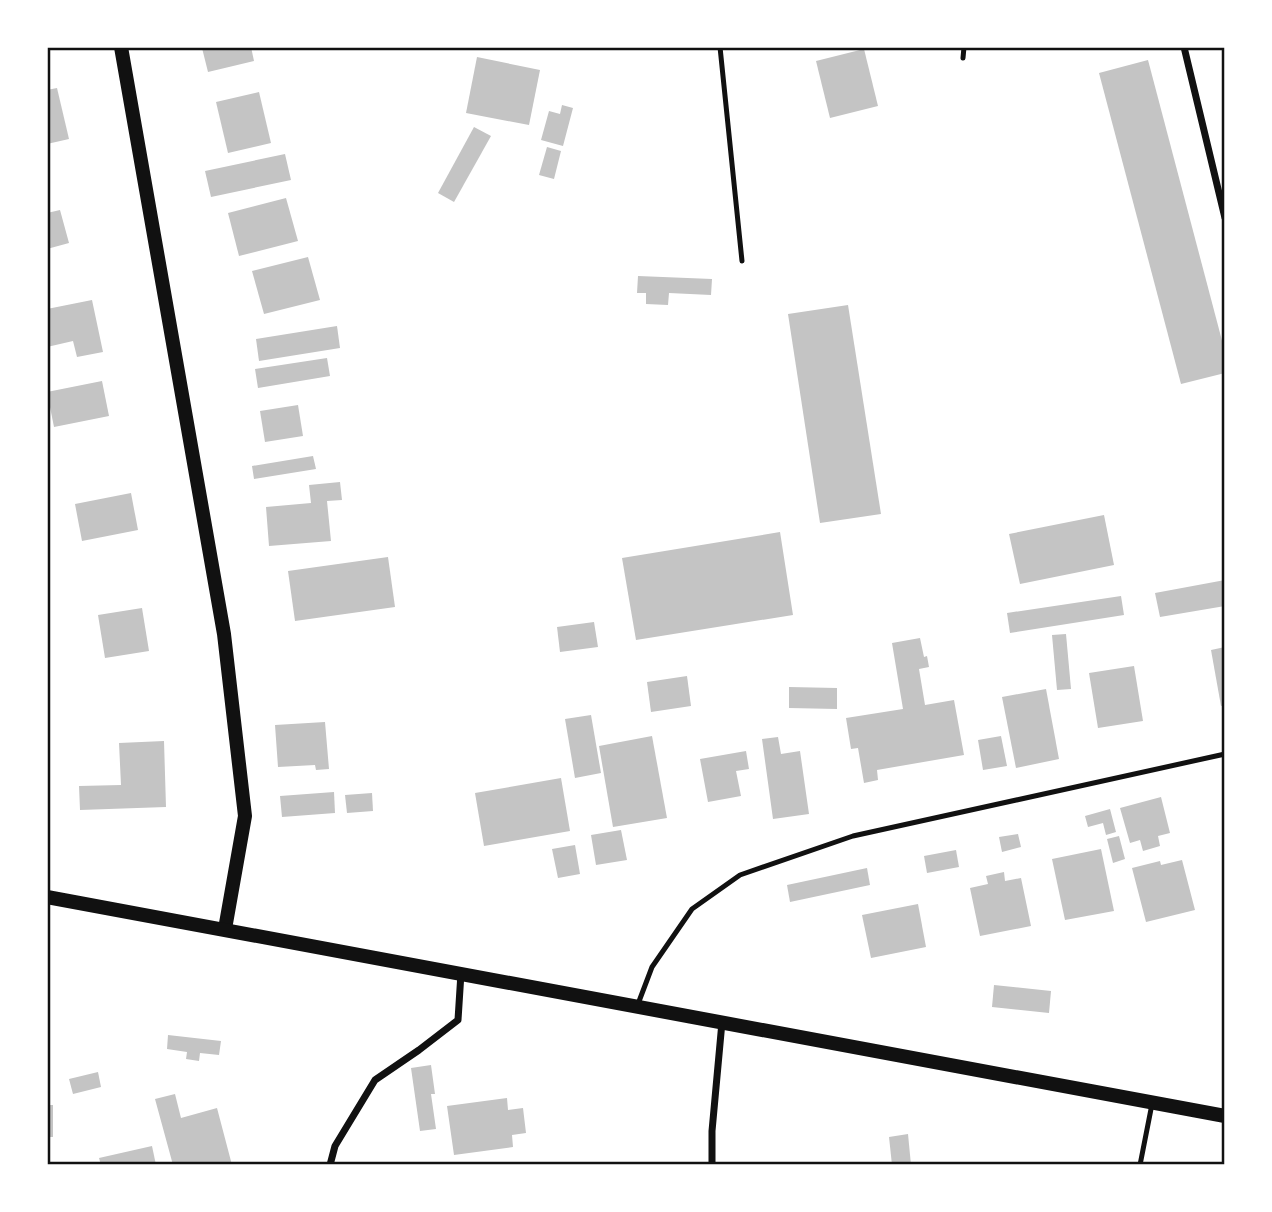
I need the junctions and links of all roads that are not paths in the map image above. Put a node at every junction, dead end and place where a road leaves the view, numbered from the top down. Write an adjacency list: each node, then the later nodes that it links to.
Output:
1 (121, 47): 12 (main road)
2 (720, 47): 9 (lane)
3 (964, 47): 5 (lane)
4 (1184, 47): 7 (street)
5 (963, 58)
6 (1225, 173): 7 (street)
7 (1215, 176): 8 (street)
8 (1225, 218)
9 (742, 261)
10 (1225, 754): 14 (lane)
11 (47, 897): 12 (main road)
12 (225, 929): 13 (main road)
13 (461, 972): 14 (main road); 18 (street)
14 (637, 1006): 15 (main road)
15 (723, 1022): 16 (main road); 19 (street)
16 (1153, 1101): 17 (main road); 20 (lane)
17 (1225, 1116)
18 (330, 1165)
19 (712, 1165)
20 (1140, 1165)

